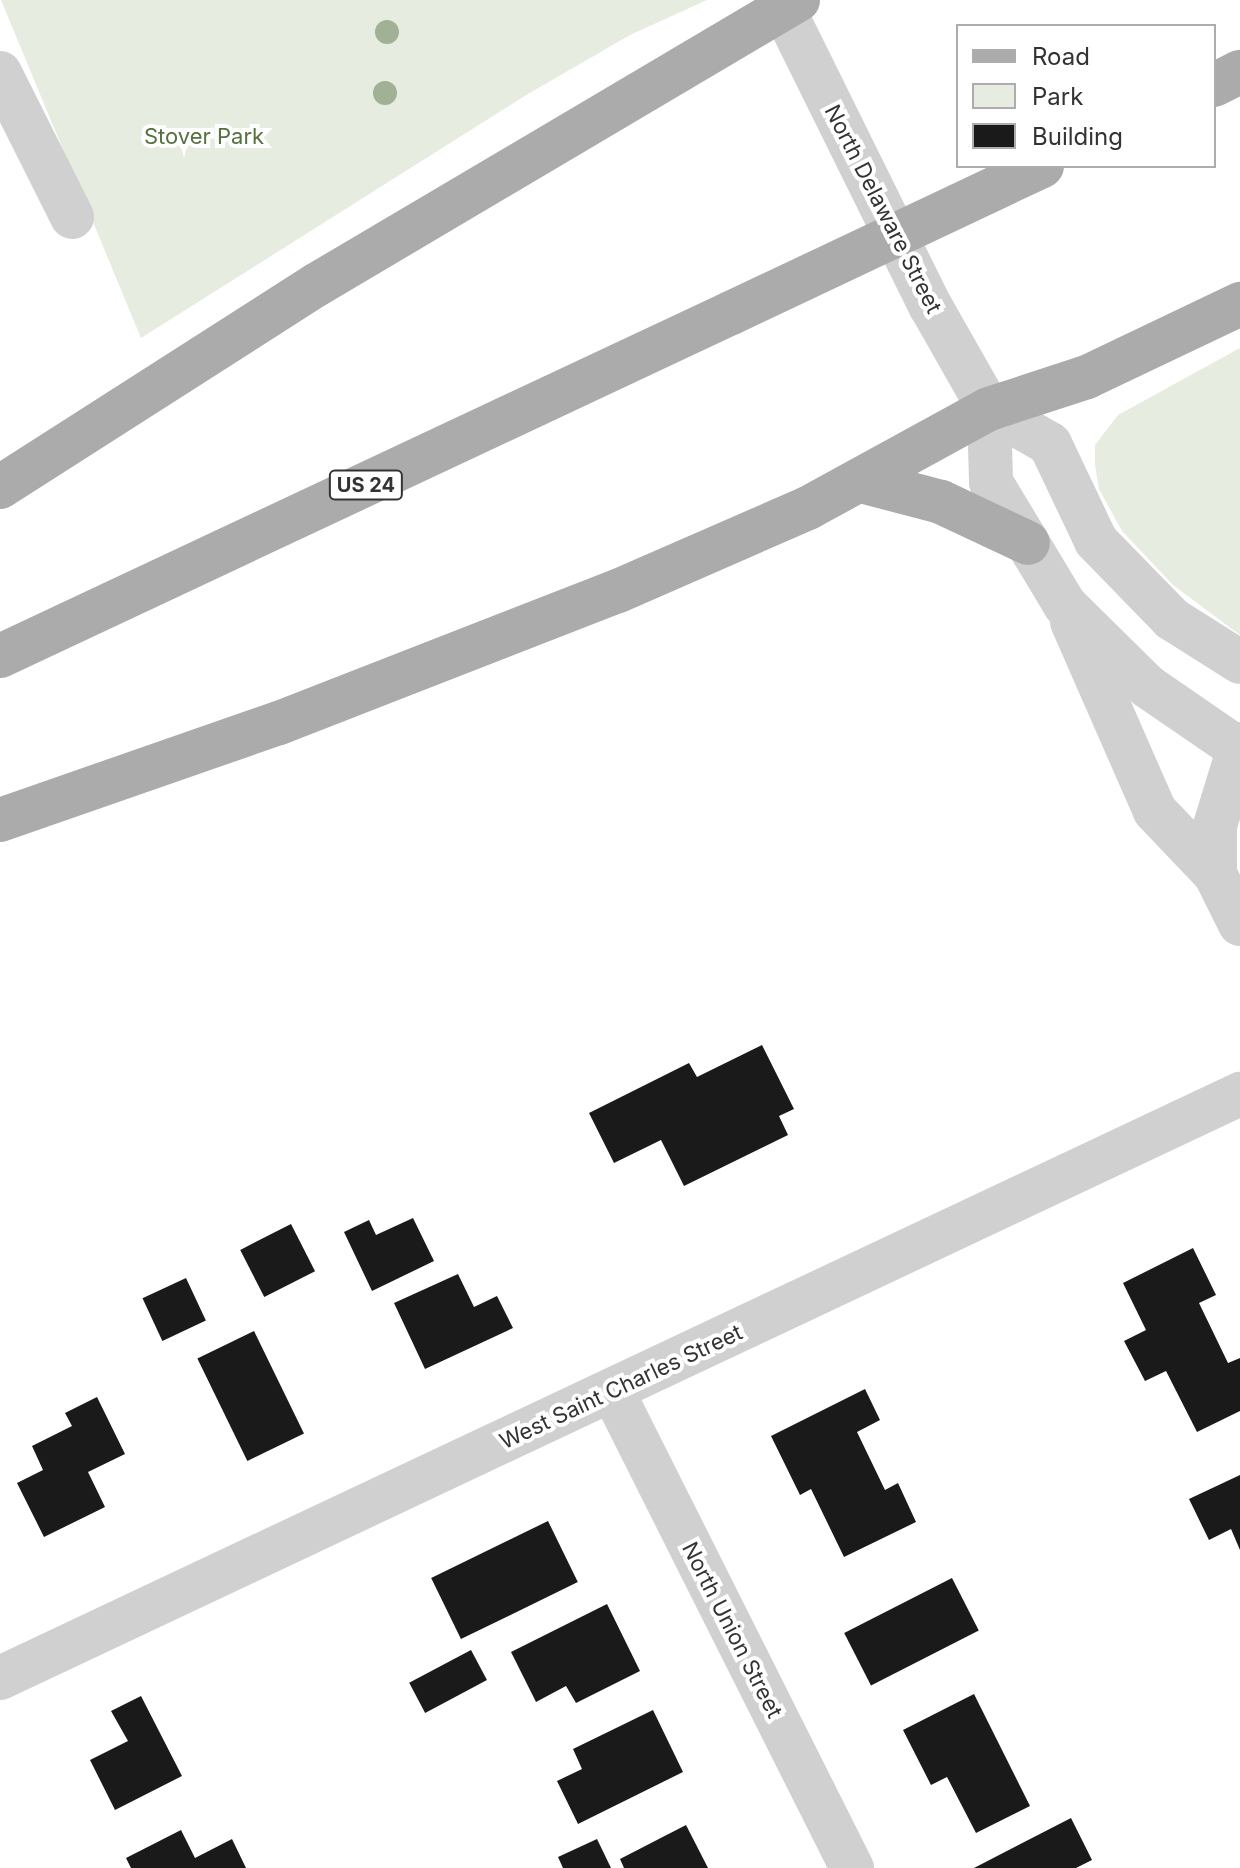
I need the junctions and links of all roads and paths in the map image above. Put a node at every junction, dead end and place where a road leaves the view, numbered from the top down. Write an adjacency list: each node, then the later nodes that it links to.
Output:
1 (786, 2): 8 (street, North Delaware Street); 10 (main road)
2 (1240, 72): 4 (main road)
3 (0, 73): 6 (street)
4 (1216, 84)
5 (1038, 168): 13 (main road, US 24, bridge)
6 (72, 217)
7 (1240, 304): 8 (main road)
8 (989, 409): 9 (main road); 11 (street); 14 (street)
9 (861, 481): 11 (main road); 16 (main road)
10 (0, 487)
11 (1028, 543): 12 (street)
12 (1065, 605): 15 (street); 17 (street)
13 (0, 656)
14 (1240, 662)
15 (1239, 748): 17 (street)
16 (0, 820)
17 (1215, 874): 18 (street)
18 (1240, 924)
19 (1240, 1094): 20 (street, West Saint Charles Street)
20 (613, 1392): 21 (street, West Saint Charles Street); 22 (street, North Union Street)
21 (0, 1678)
22 (852, 1868)

